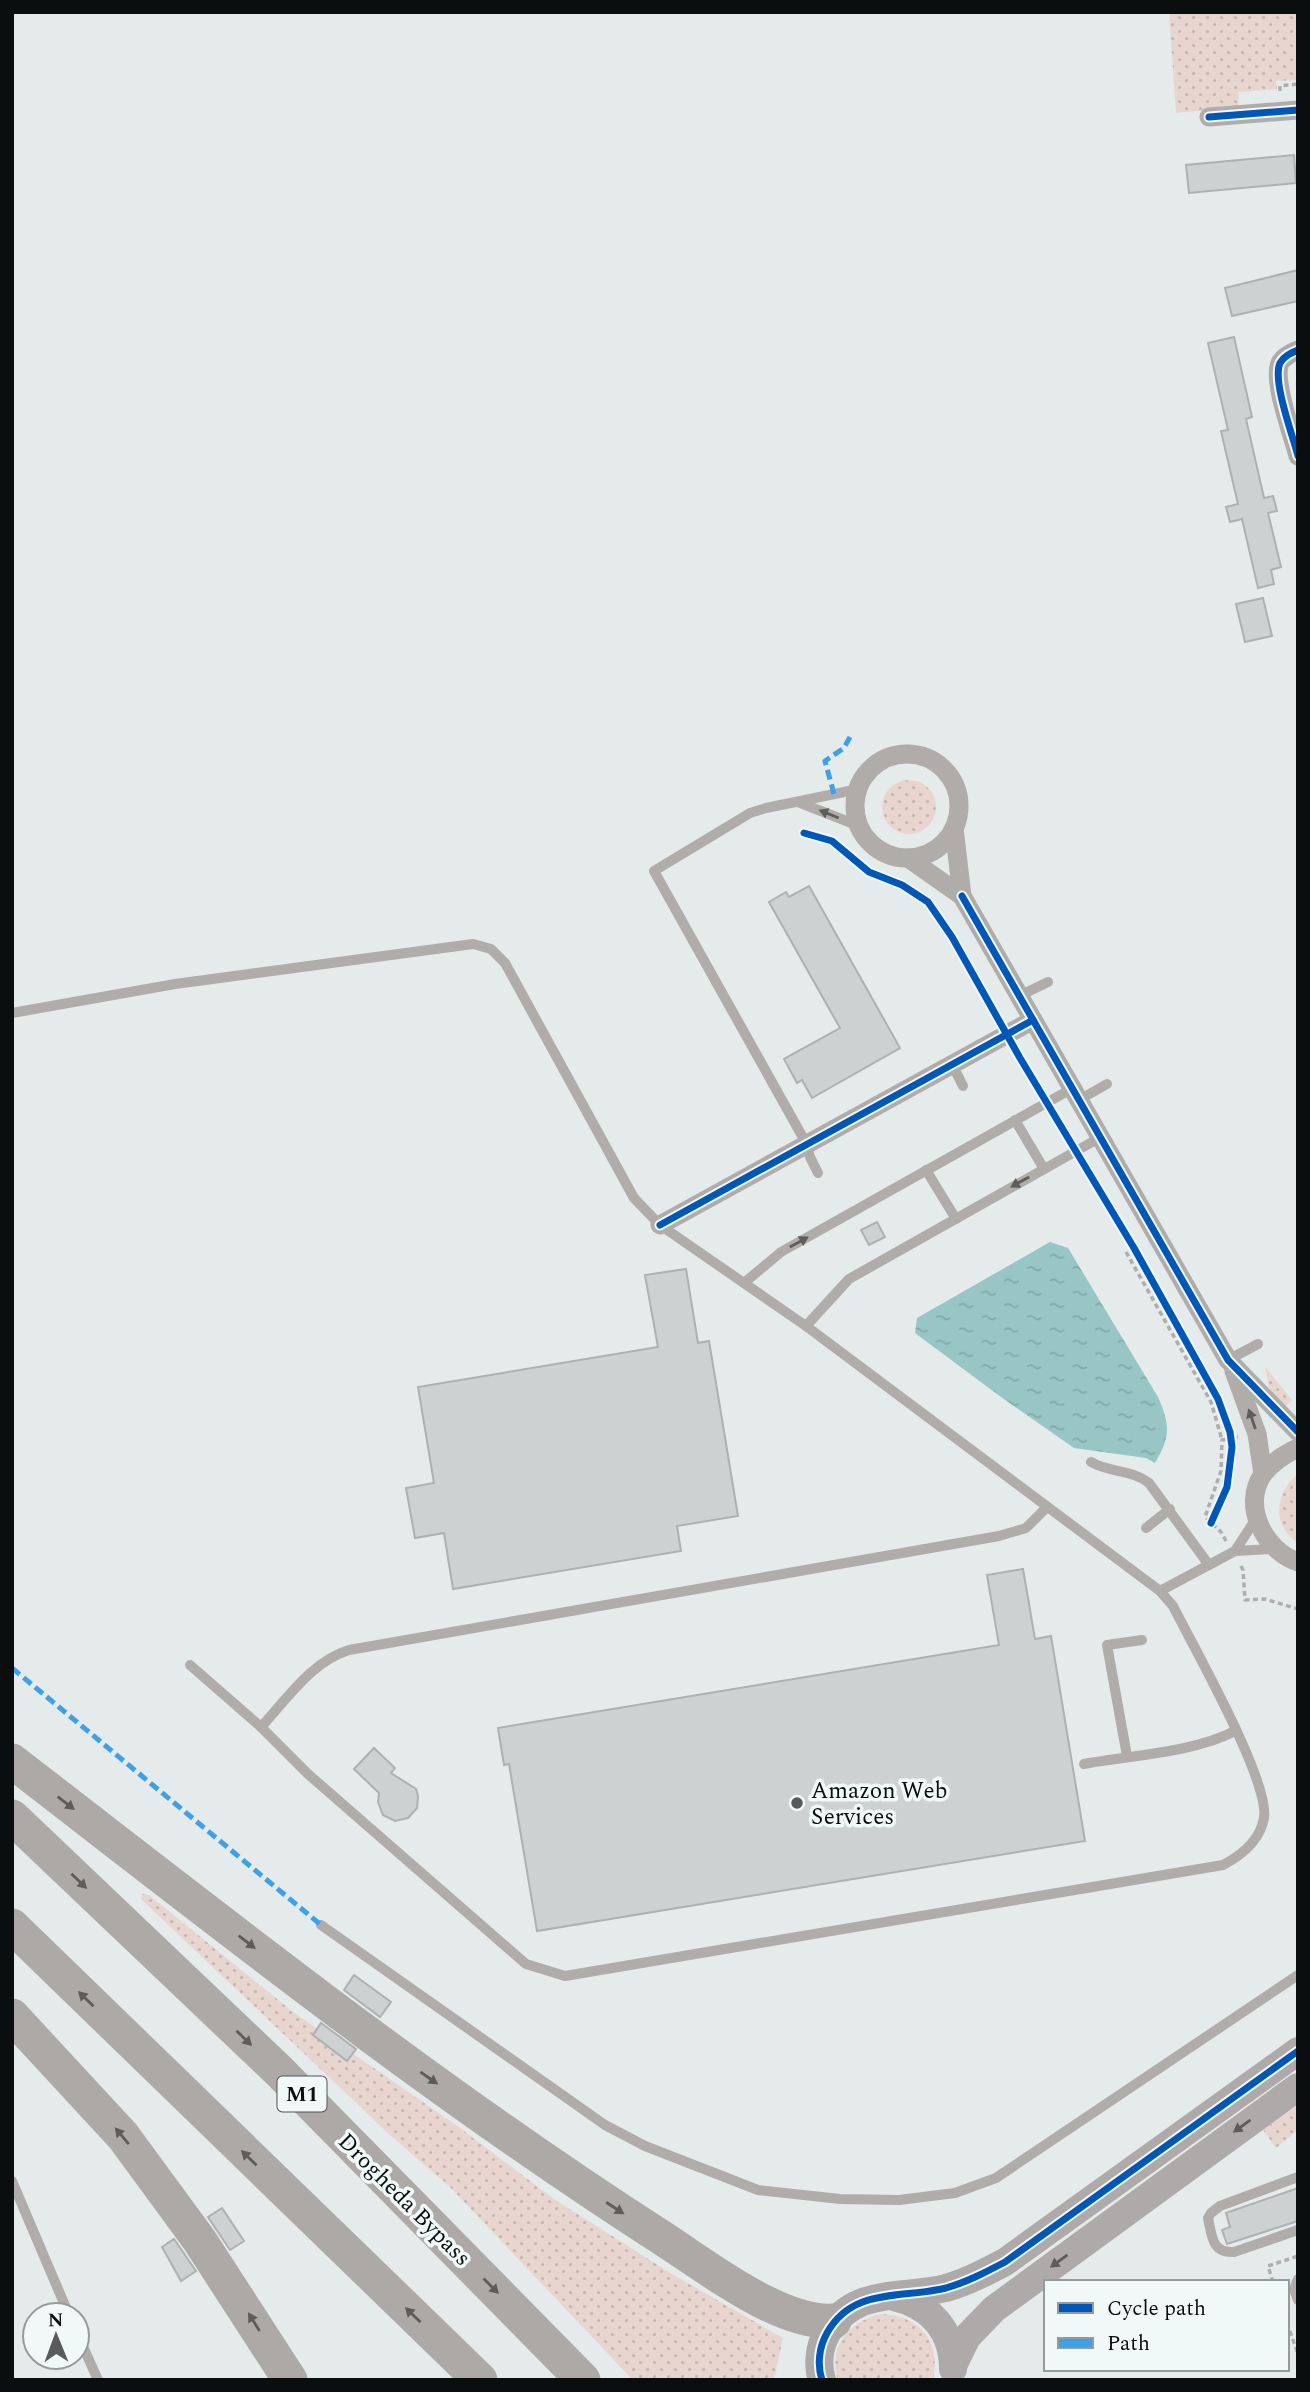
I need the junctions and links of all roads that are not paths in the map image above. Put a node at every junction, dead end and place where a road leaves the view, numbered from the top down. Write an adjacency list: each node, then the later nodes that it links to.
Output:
1 (1298, 110): 2 (street)
2 (1209, 117)
3 (1298, 351): 4 (street)
4 (1298, 456)
5 (859, 789): 6 (lane); 7 (street); 8 (street)
6 (798, 802): 7 (lane, one-way to 6); 21 (lane)
7 (859, 826): 9 (street)
8 (954, 828): 9 (street); 10 (street)
9 (908, 858): 10 (street)
10 (962, 896): 12 (street)
11 (1048, 982): 12 (lane)
12 (1019, 996): 14 (street)
13 (12, 1013): 26 (lane)
14 (1032, 1020): 15 (street); 18 (street)
15 (952, 1063): 17 (lane); 21 (street)
16 (1107, 1084): 18 (lane)
17 (962, 1086)
18 (1076, 1094): 19 (lane); 20 (street)
19 (1015, 1120): 22 (lane); 23 (lane)
20 (1101, 1137): 22 (lane); 30 (street)
21 (806, 1143): 24 (lane); 26 (street)
22 (1044, 1169): 25 (lane, one-way to 25)
23 (926, 1170): 25 (lane); 27 (lane, one-way to 23)
24 (818, 1173)
25 (956, 1219): 28 (lane)
26 (660, 1225): 27 (lane)
27 (744, 1283): 28 (lane)
28 (806, 1326): 35 (lane)
29 (1258, 1344): 30 (lane)
30 (1231, 1363): 31 (street); 34 (street, one-way to 30)
31 (1298, 1432)
32 (1298, 1448): 34 (street)
33 (1091, 1462): 36 (lane)
34 (1263, 1474): 37 (street)
35 (1047, 1507): 43 (lane); 46 (lane)
36 (1170, 1509): 38 (lane); 42 (lane)
37 (1256, 1517): 39 (street); 40 (lane)
38 (1146, 1528)
39 (1274, 1549): 40 (lane); 41 (street)
40 (1233, 1551): 42 (lane)
41 (1298, 1562)
42 (1209, 1565): 43 (lane)
43 (1160, 1591): 47 (lane)
44 (1142, 1640): 48 (lane)
45 (190, 1665): 46 (lane)
46 (261, 1727): 47 (lane)
47 (1235, 1731): 48 (lane)
48 (1127, 1756): 50 (lane)
49 (12, 1761): 65 (highway, one-way to 65)
50 (1084, 1764)
51 (12, 1817): 70 (highway, Drogheda Bypass / M1, one-way to 70)
52 (321, 1925): 54 (lane)
53 (12, 1926): 69 (highway, one-way to 53)
54 (1298, 1975)
55 (12, 2016): 68 (highway, one-way to 55)
56 (1298, 2051): 62 (street)
57 (1298, 2087): 66 (street, one-way to 66)
58 (1298, 2177): 60 (lane)
59 (12, 2181): 64 (lane)
60 (1298, 2230)
61 (1298, 2279): 63 (lane)
62 (894, 2297): 65 (street); 66 (street)
63 (1298, 2300)
64 (63, 2301)
65 (834, 2321): 67 (street)
66 (952, 2375)
67 (819, 2378)
68 (290, 2380)
69 (480, 2380)
70 (583, 2380)

